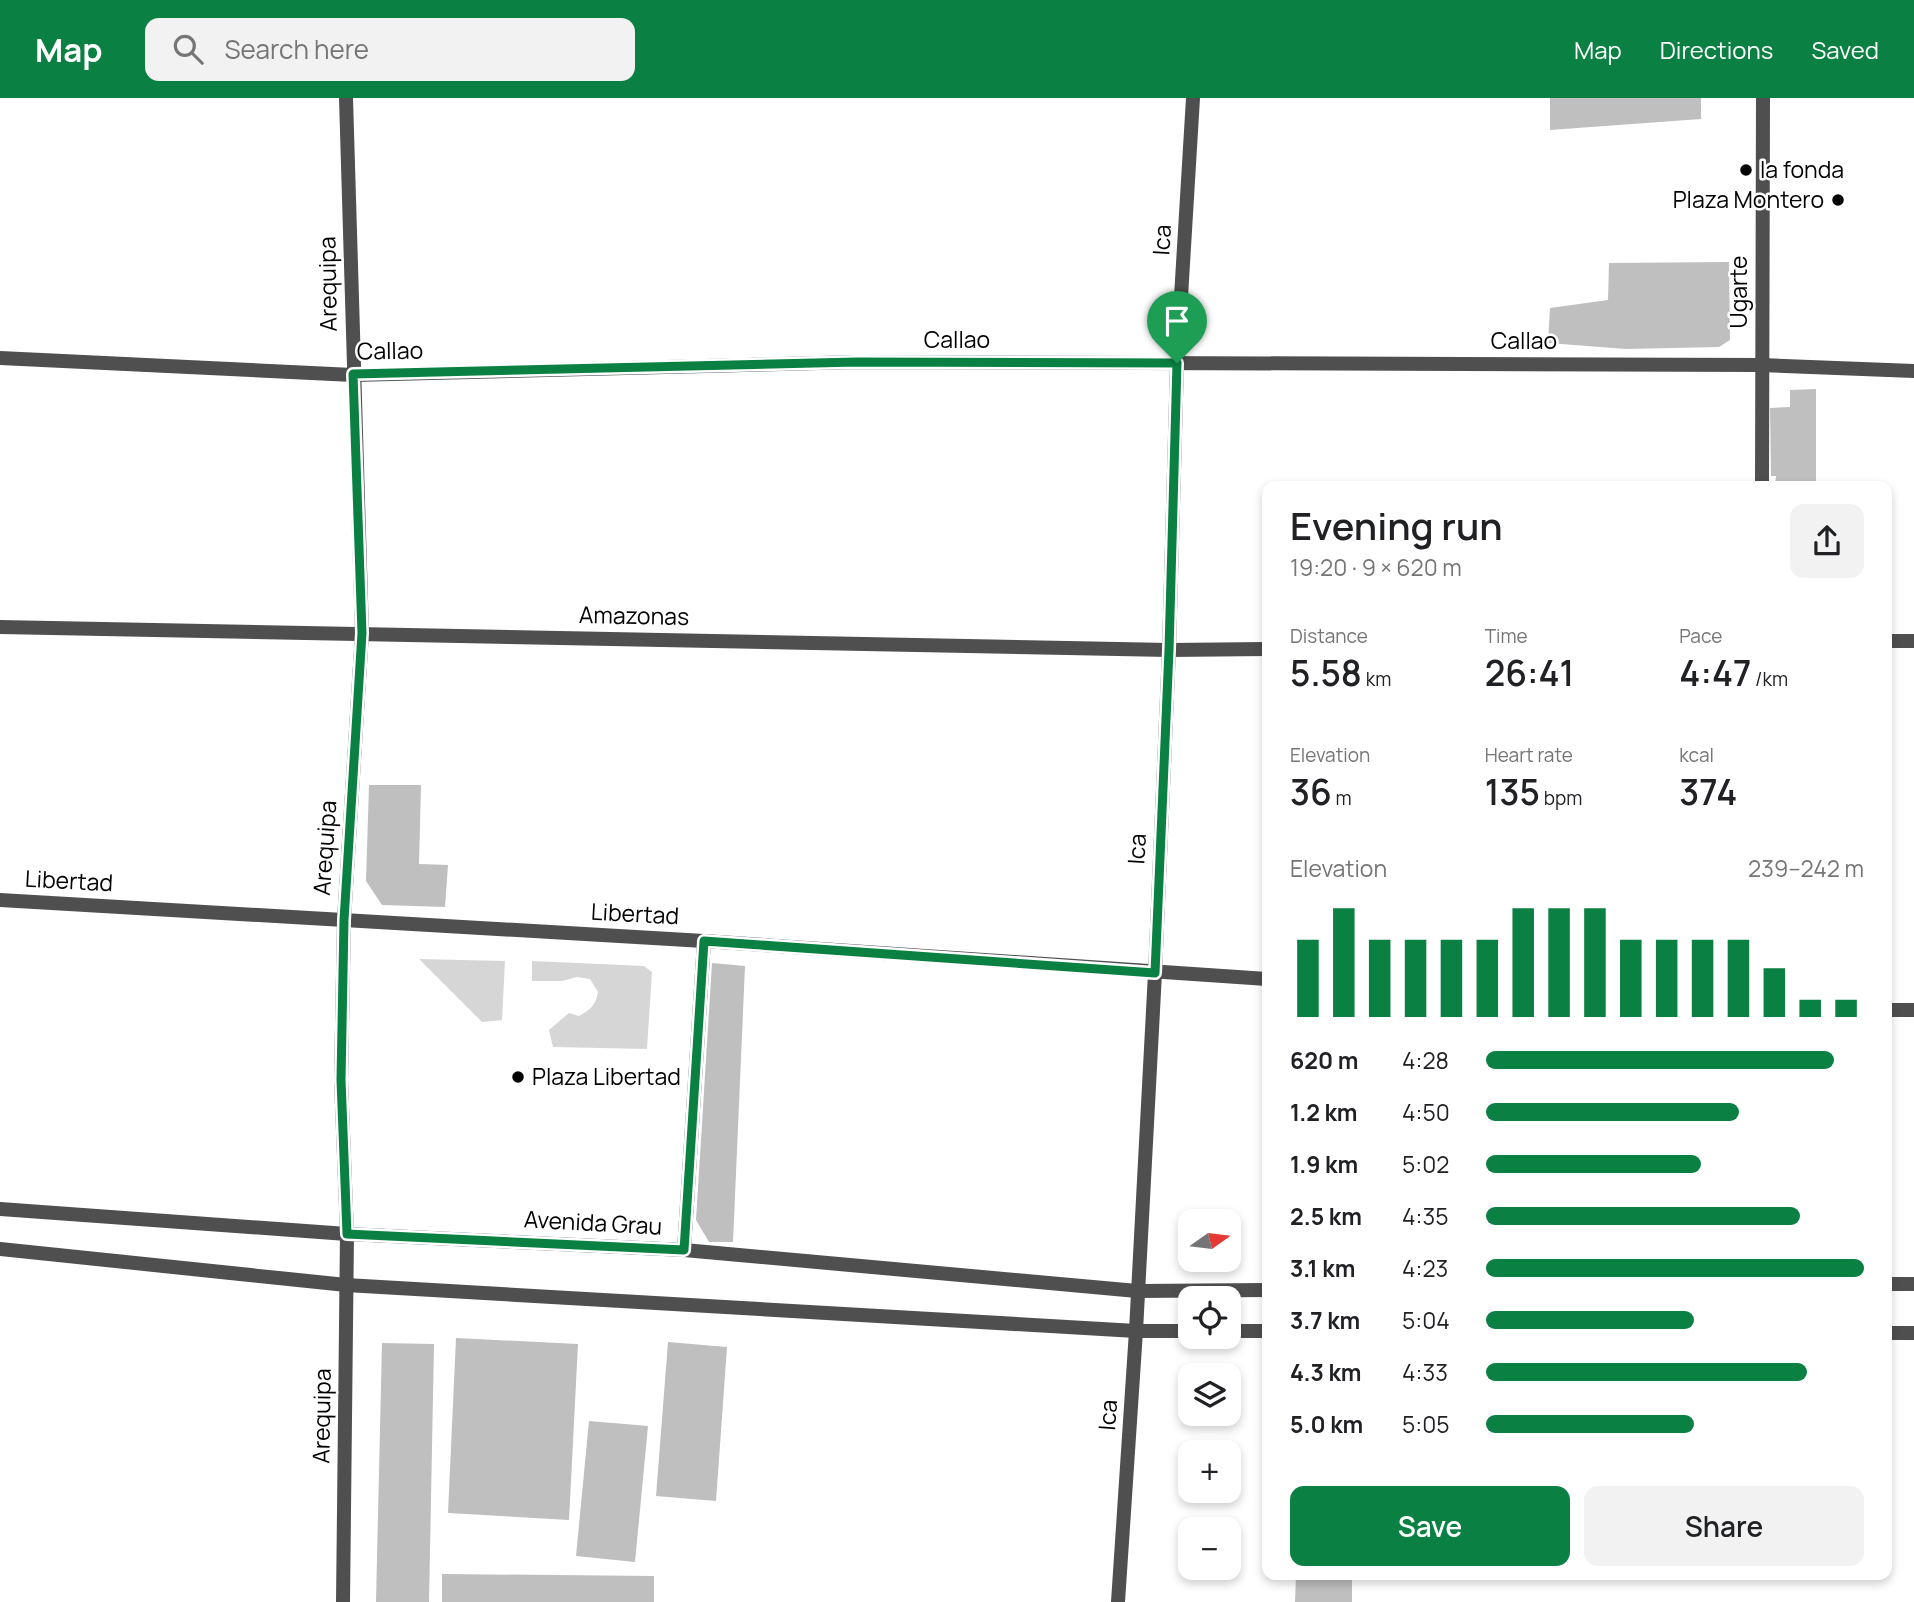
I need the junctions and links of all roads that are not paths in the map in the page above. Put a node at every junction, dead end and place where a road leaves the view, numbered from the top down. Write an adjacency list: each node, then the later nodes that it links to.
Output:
1 (346, 98): 8 (street, Arequipa)
2 (1193, 98): 5 (street, Ica)
3 (1763, 98): 6 (street, Ugarte)
4 (0, 358): 8 (street, Callao)
5 (1177, 363): 6 (street, Callao); 8 (street, Callao); 15 (street, Ica)
6 (1762, 365): 7 (street, Callao); 9 (street, Ugarte)
7 (1914, 371)
8 (353, 374): 11 (street, Arequipa)
9 (1762, 481)
10 (0, 627): 11 (street, Amazonas)
11 (362, 633): 15 (street, Amazonas); 17 (street, Arequipa)
12 (1914, 640): 13 (street)
13 (1892, 641)
14 (1262, 649): 15 (street, Amazonas)
15 (1169, 650): 19 (street, Ica)
16 (0, 900): 17 (street, Libertad)
17 (344, 920): 18 (street, Libertad); 24 (street, Arequipa)
18 (704, 941): 19 (street, Libertad); 26 (street)
19 (1155, 973): 20 (street, Libertad); 31 (street, Ica)
20 (1262, 979)
21 (1892, 1010): 22 (street)
22 (1914, 1010)
23 (0, 1209): 24 (street, Avenida Grau)
24 (347, 1234): 26 (street, Avenida Grau); 29 (street, Arequipa)
25 (0, 1248): 29 (street)
26 (684, 1250): 31 (street, Avenida Grau)
27 (1892, 1284): 28 (street)
28 (1914, 1284)
29 (346, 1285): 32 (street); 38 (street, Arequipa)
30 (1262, 1290): 31 (street, Avenida Grau)
31 (1137, 1291): 32 (street, Ica)
32 (1136, 1331): 33 (street); 39 (street, Ica)
33 (1178, 1331)
34 (1241, 1331): 35 (street)
35 (1262, 1331)
36 (1892, 1333): 37 (street)
37 (1914, 1333)
38 (343, 1602)
39 (1118, 1602)

